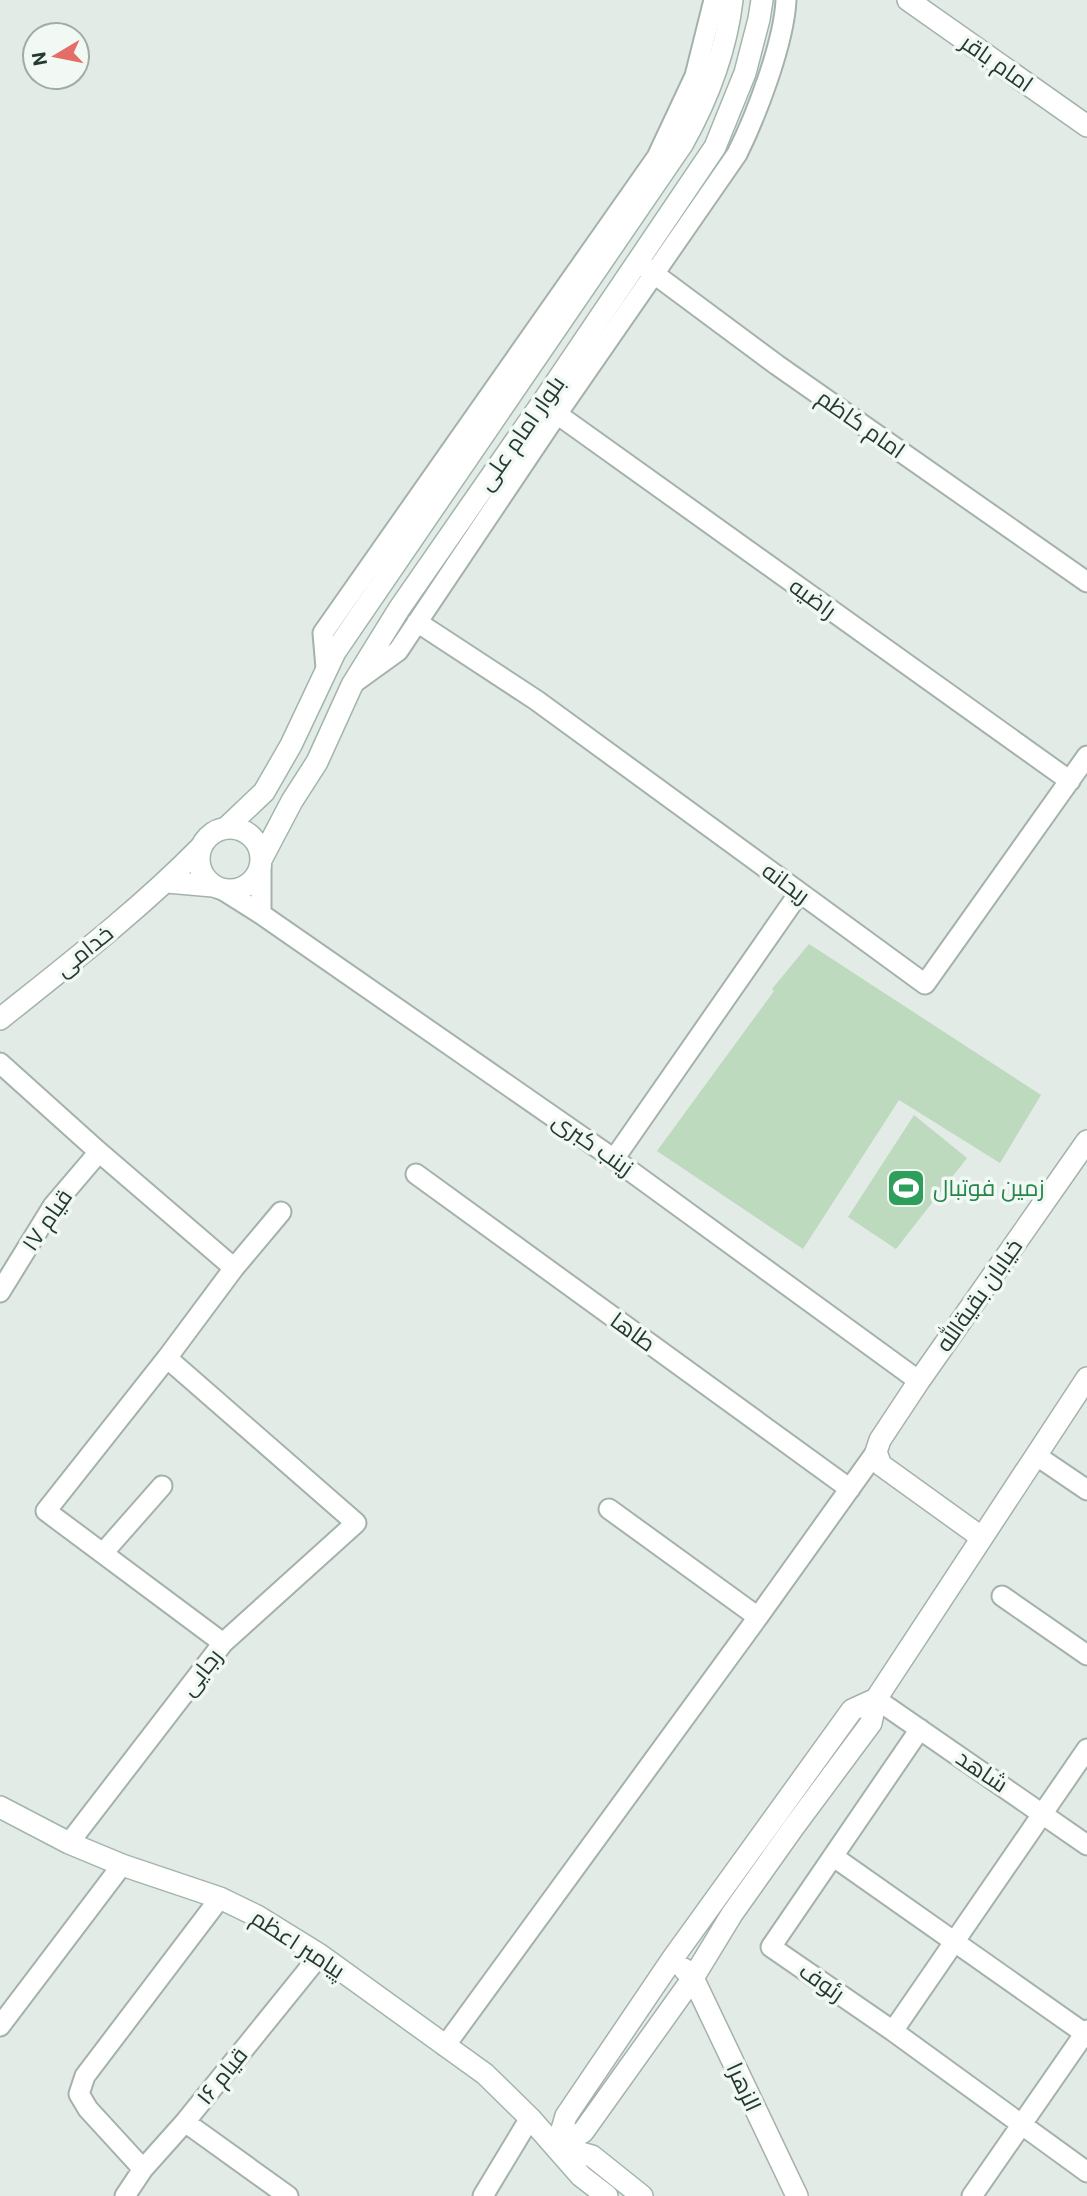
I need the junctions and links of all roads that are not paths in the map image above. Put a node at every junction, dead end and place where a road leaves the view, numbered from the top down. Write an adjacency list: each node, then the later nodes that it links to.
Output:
1 (713, 0): 7 (street)
2 (732, 0): 7 (main road, بلوار امام علی)
3 (762, 0): 8 (main road, بلوار امام علی)
4 (786, 0): 8 (street)
5 (908, 0): 6 (main road, امام باقر)
6 (1087, 126)
7 (601, 250): 12 (main road, بلوار امام علی)
8 (647, 268): 9 (street); 10 (street, امام کاظم); 13 (main road, بلوار امام علی)
9 (557, 414): 11 (street); 15 (street, راضیه)
10 (1087, 582)
11 (417, 622): 13 (street); 21 (street, ریحانه)
12 (326, 668): 13 (main road); 16 (main road, بلوار امام علی)
13 (352, 685): 18 (main road, بلوار امام علی)
14 (1087, 756): 15 (street, ریحانه)
15 (1070, 781): 21 (street, ریحانه)
16 (226, 828): 17 (main road); 18 (main road)
17 (201, 847): 19 (main road, خدامی); 20 (main road)
18 (261, 863): 20 (main road); 22 (street)
19 (167, 882): 20 (main road); 23 (main road, خدامی)
20 (218, 888): 22 (street, زینب کبری)
21 (799, 893): 27 (street)
22 (261, 914): 27 (street, زینب کبری)
23 (0, 1019)
24 (0, 1063): 26 (street)
25 (1087, 1141): 34 (main road, خیابان بقیةالله)
26 (99, 1152): 30 (street); 31 (street, قیام ۱۷)
27 (614, 1159): 34 (street, زینب کبری)
28 (416, 1174): 38 (street, طاها)
29 (281, 1212): 30 (street)
30 (234, 1268): 32 (street)
31 (0, 1292)
32 (167, 1358): 42 (street); 45 (street, رجایی)
33 (1087, 1378): 36 (main road)
34 (919, 1381): 35 (main road, خیابان بقیةالله)
35 (876, 1452): 38 (street); 41 (main road)
36 (1037, 1456): 39 (street); 41 (main road)
37 (162, 1486): 42 (street)
38 (850, 1489): 44 (street)
39 (1087, 1490)
40 (609, 1509): 44 (street)
41 (981, 1538): 47 (main road)
42 (103, 1553): 45 (street)
43 (1002, 1596): 46 (street)
44 (758, 1617): 64 (street)
45 (223, 1643): 52 (street, رجایی)
46 (1087, 1655)
47 (876, 1699): 48 (street, شاهد); 59 (main road); 60 (main road)
48 (920, 1729): 51 (street, شاهد); 54 (street, رئوف)
49 (1087, 1749): 51 (street)
50 (0, 1807): 52 (main road, پیامبر اعظم)
51 (1043, 1813): 53 (street, شاهد); 57 (street)
52 (69, 1843): 55 (main road, پیامبر اعظم)
53 (1087, 1844)
54 (834, 1857): 57 (street); 62 (street, رئوف)
55 (122, 1865): 56 (main road, پیامبر اعظم); 61 (street)
56 (220, 1898): 58 (main road, پیامبر اعظم); 69 (street)
57 (956, 1942): 62 (street); 63 (street)
58 (320, 1955): 64 (main road, پیامبر اعظم); 66 (street, قیام ۱۶)
59 (673, 1958): 60 (main road, الزهرا); 68 (main road)
60 (693, 1978): 68 (main road); 76 (main road, الزهرا)
61 (0, 2026)
62 (893, 2031): 67 (street, رئوف)
63 (1086, 2033): 67 (street)
64 (445, 2046): 65 (main road, پیامبر اعظم)
65 (530, 2118): 68 (main road, پیامبر اعظم); 73 (street)
66 (185, 2122): 69 (street, قیام ۱۶); 72 (street)
67 (1022, 2125): 70 (street, رئوف); 77 (street)
68 (556, 2146): 74 (main road, پیامبر اعظم); 75 (main road)
69 (143, 2169): 71 (street, قیام ۱۶)
70 (1087, 2172)
71 (125, 2196)
72 (288, 2196)
73 (483, 2196)
74 (607, 2196)
75 (642, 2196)
76 (797, 2196)
77 (972, 2196)

